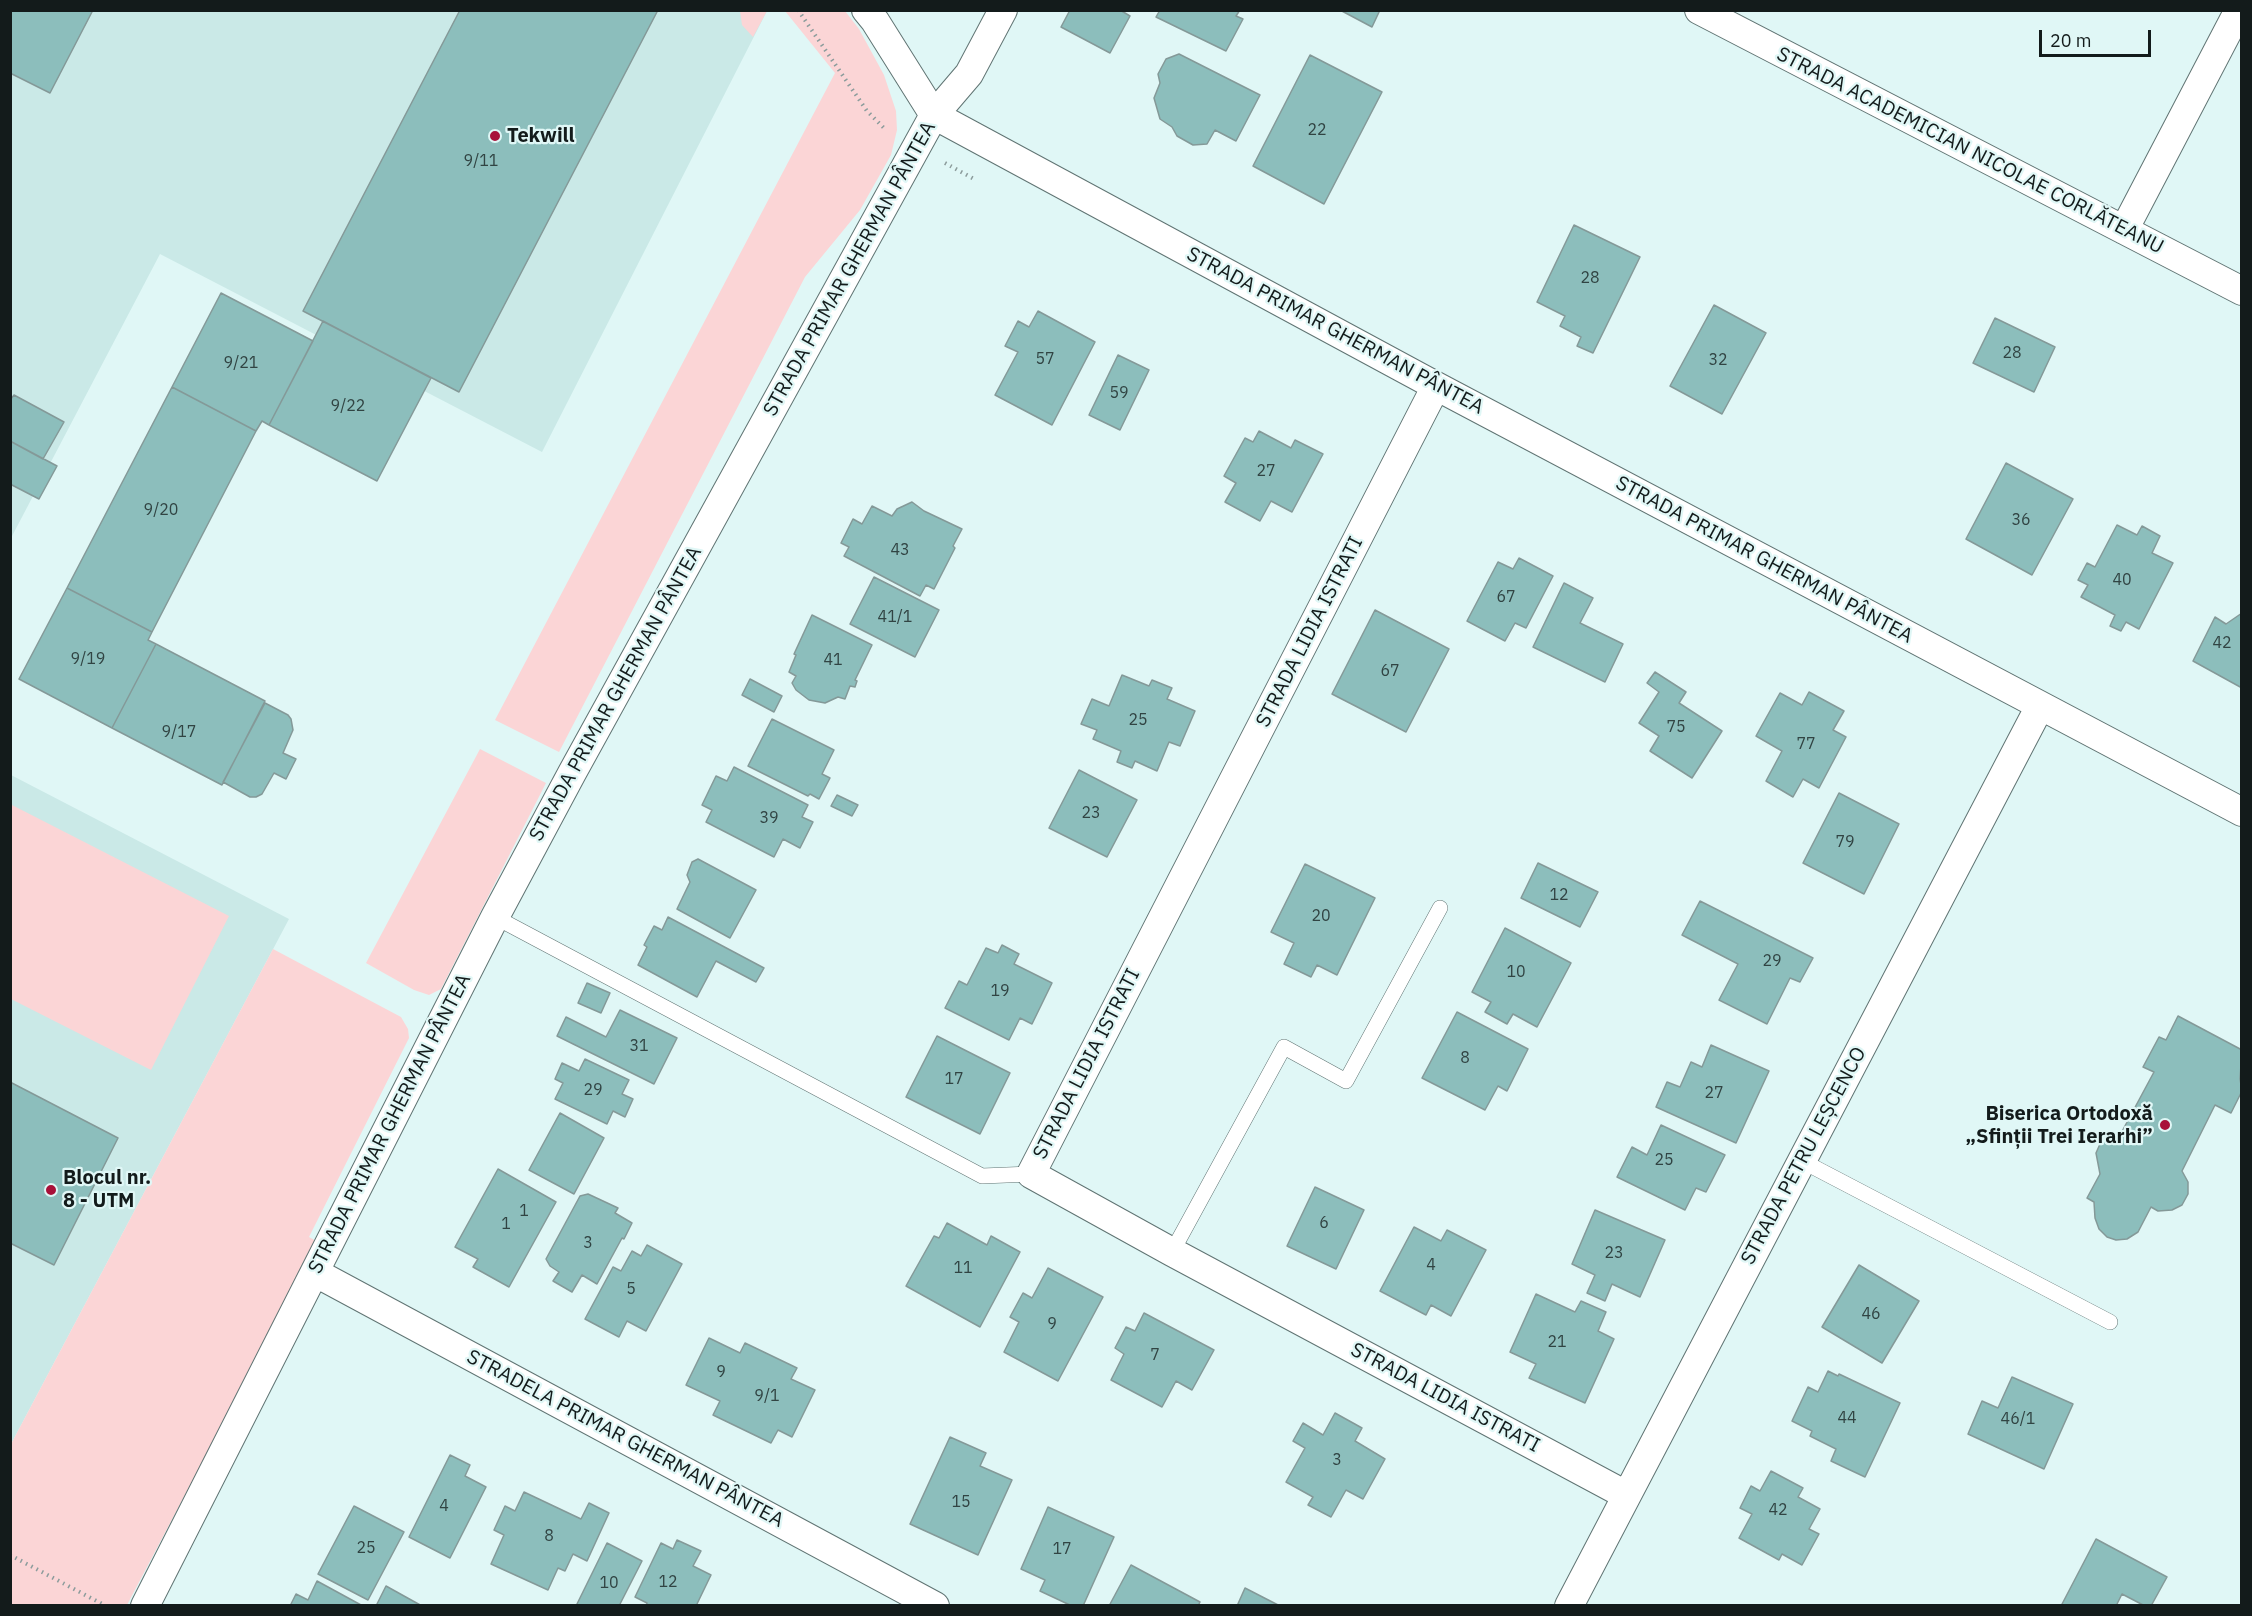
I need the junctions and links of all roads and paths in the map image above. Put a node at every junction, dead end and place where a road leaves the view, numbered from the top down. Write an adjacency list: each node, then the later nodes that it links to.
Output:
1 (798, 10): 7 (path)
2 (866, 10): 6 (street)
3 (1003, 10): 6 (street)
4 (1699, 10): 9 (street, STRADA ACADEMICIAN NICOLAE CORLĂTEANU)
5 (2239, 10): 9 (street)
6 (933, 115): 7 (street, STRADA PRIMAR GHERMAN PÂNTEA); 11 (street, STRADA PRIMAR GHERMAN PÂNTEA)
7 (916, 147): 8 (path); 15 (street, STRADA PRIMAR GHERMAN PÂNTEA)
8 (974, 179)
9 (2124, 230): 10 (street, STRADA ACADEMICIAN NICOLAE CORLĂTEANU)
10 (2241, 291)
11 (1436, 386): 12 (street, STRADA PRIMAR GHERMAN PÂNTEA); 17 (street, STRADA LIDIA ISTRATI)
12 (2040, 706): 13 (street, STRADA PRIMAR GHERMAN PÂNTEA); 16 (street, STRADA PETRU LEȘCENCO)
13 (2241, 812)
14 (1440, 908): 18 (lane)
15 (495, 917): 17 (lane); 19 (street, STRADA PRIMAR GHERMAN PÂNTEA)
16 (1802, 1161): 20 (lane); 21 (street, STRADA PETRU LEȘCENCO)
17 (1031, 1174): 18 (street, STRADA LIDIA ISTRATI)
18 (1172, 1252): 21 (street, STRADA LIDIA ISTRATI)
19 (316, 1273): 24 (street, STRADA PRIMAR GHERMAN PÂNTEA); 25 (street, STRADELA PRIMAR GHERMAN PÂNTEA)
20 (2110, 1322)
21 (1626, 1494): 26 (street, STRADA PETRU LEȘCENCO)
22 (10, 1555): 23 (path)
23 (106, 1605)
24 (145, 1605)
25 (935, 1605)
26 (1569, 1605)

